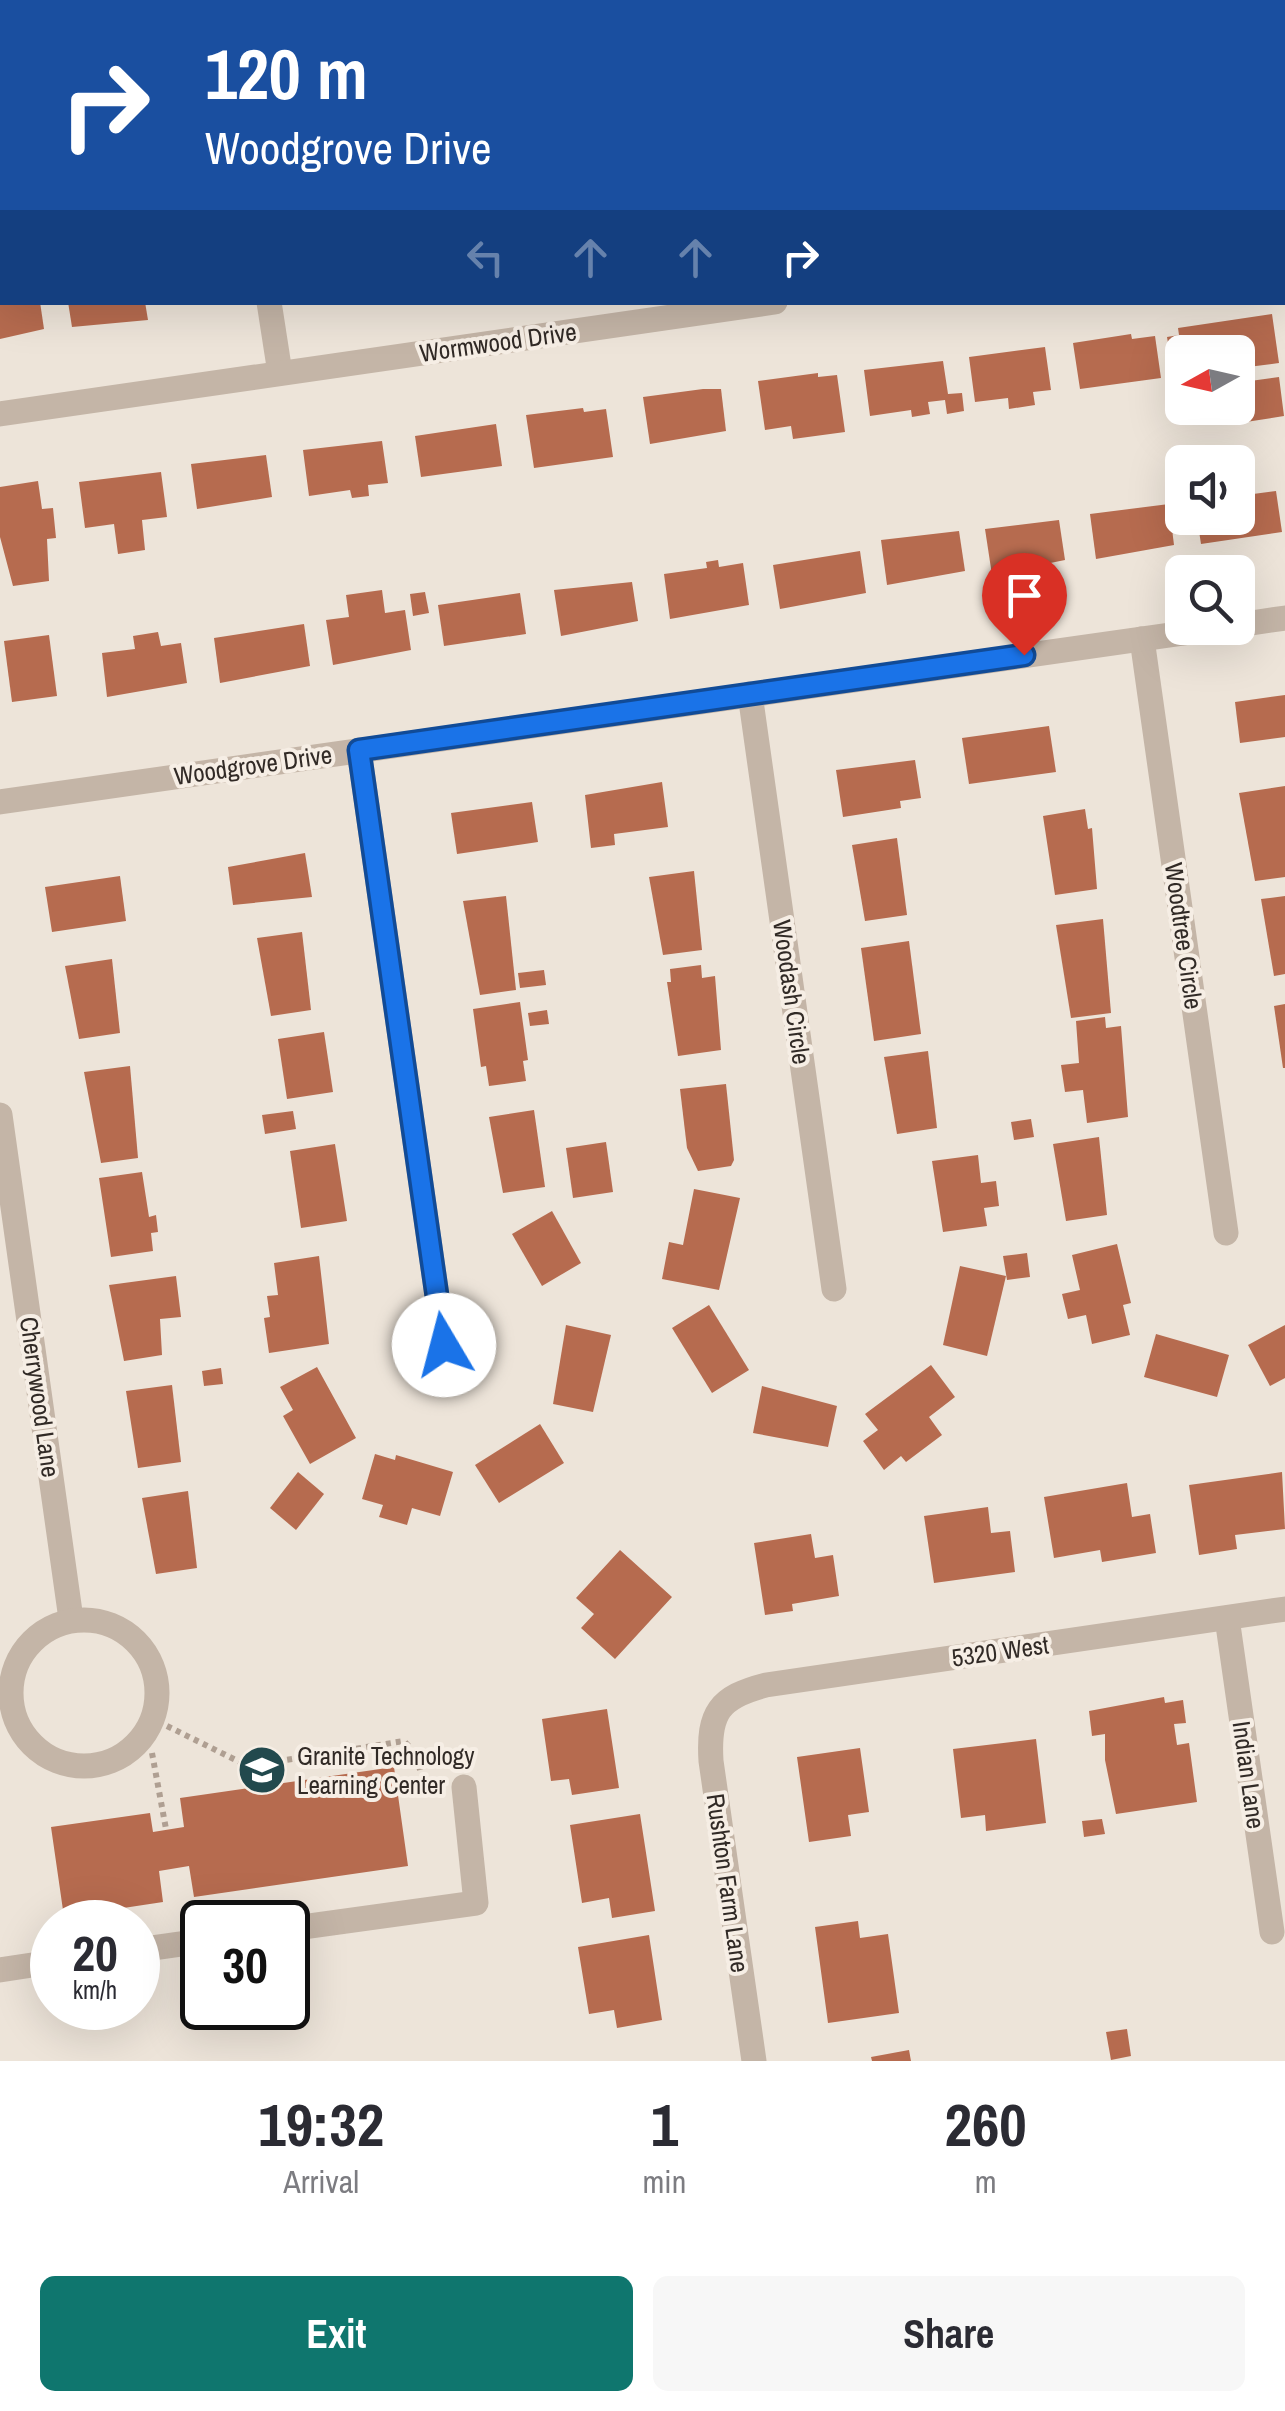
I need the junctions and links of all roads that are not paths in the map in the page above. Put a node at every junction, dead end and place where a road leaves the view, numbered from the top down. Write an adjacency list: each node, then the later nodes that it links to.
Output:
1 (270, 305): 4 (street)
2 (734, 305): 3 (street, Wormwood Drive)
3 (652, 311): 4 (street, Wormwood Drive)
4 (280, 373): 5 (street, Wormwood Drive)
5 (0, 414)
6 (1285, 618): 7 (street)
7 (1255, 622)
8 (1165, 635): 9 (street, Woodgrove Drive)
9 (1142, 638): 10 (street, Woodgrove Drive); 14 (street, Woodtree Circle)
10 (750, 694): 11 (street, Woodgrove Drive); 15 (street, Woodash Circle)
11 (359, 750): 12 (street, Woodgrove Drive); 16 (street)
12 (0, 802)
13 (0, 1116): 19 (street, Cherrywood Lane)
14 (1226, 1233)
15 (834, 1290)
16 (444, 1345)
17 (1285, 1609): 18 (street, 5320 West)
18 (1226, 1618): 21 (street, 5320 West); 24 (street, Indian Lane)
19 (71, 1619): 20 (street); 20 (street)
20 (5, 1700)
21 (720, 1706): 27 (street, Rushton Farm Lane)
22 (464, 1787): 23 (street)
23 (310, 1926)
24 (1272, 1932)
25 (30, 1965): 26 (street)
26 (0, 1970)
27 (754, 2061)

